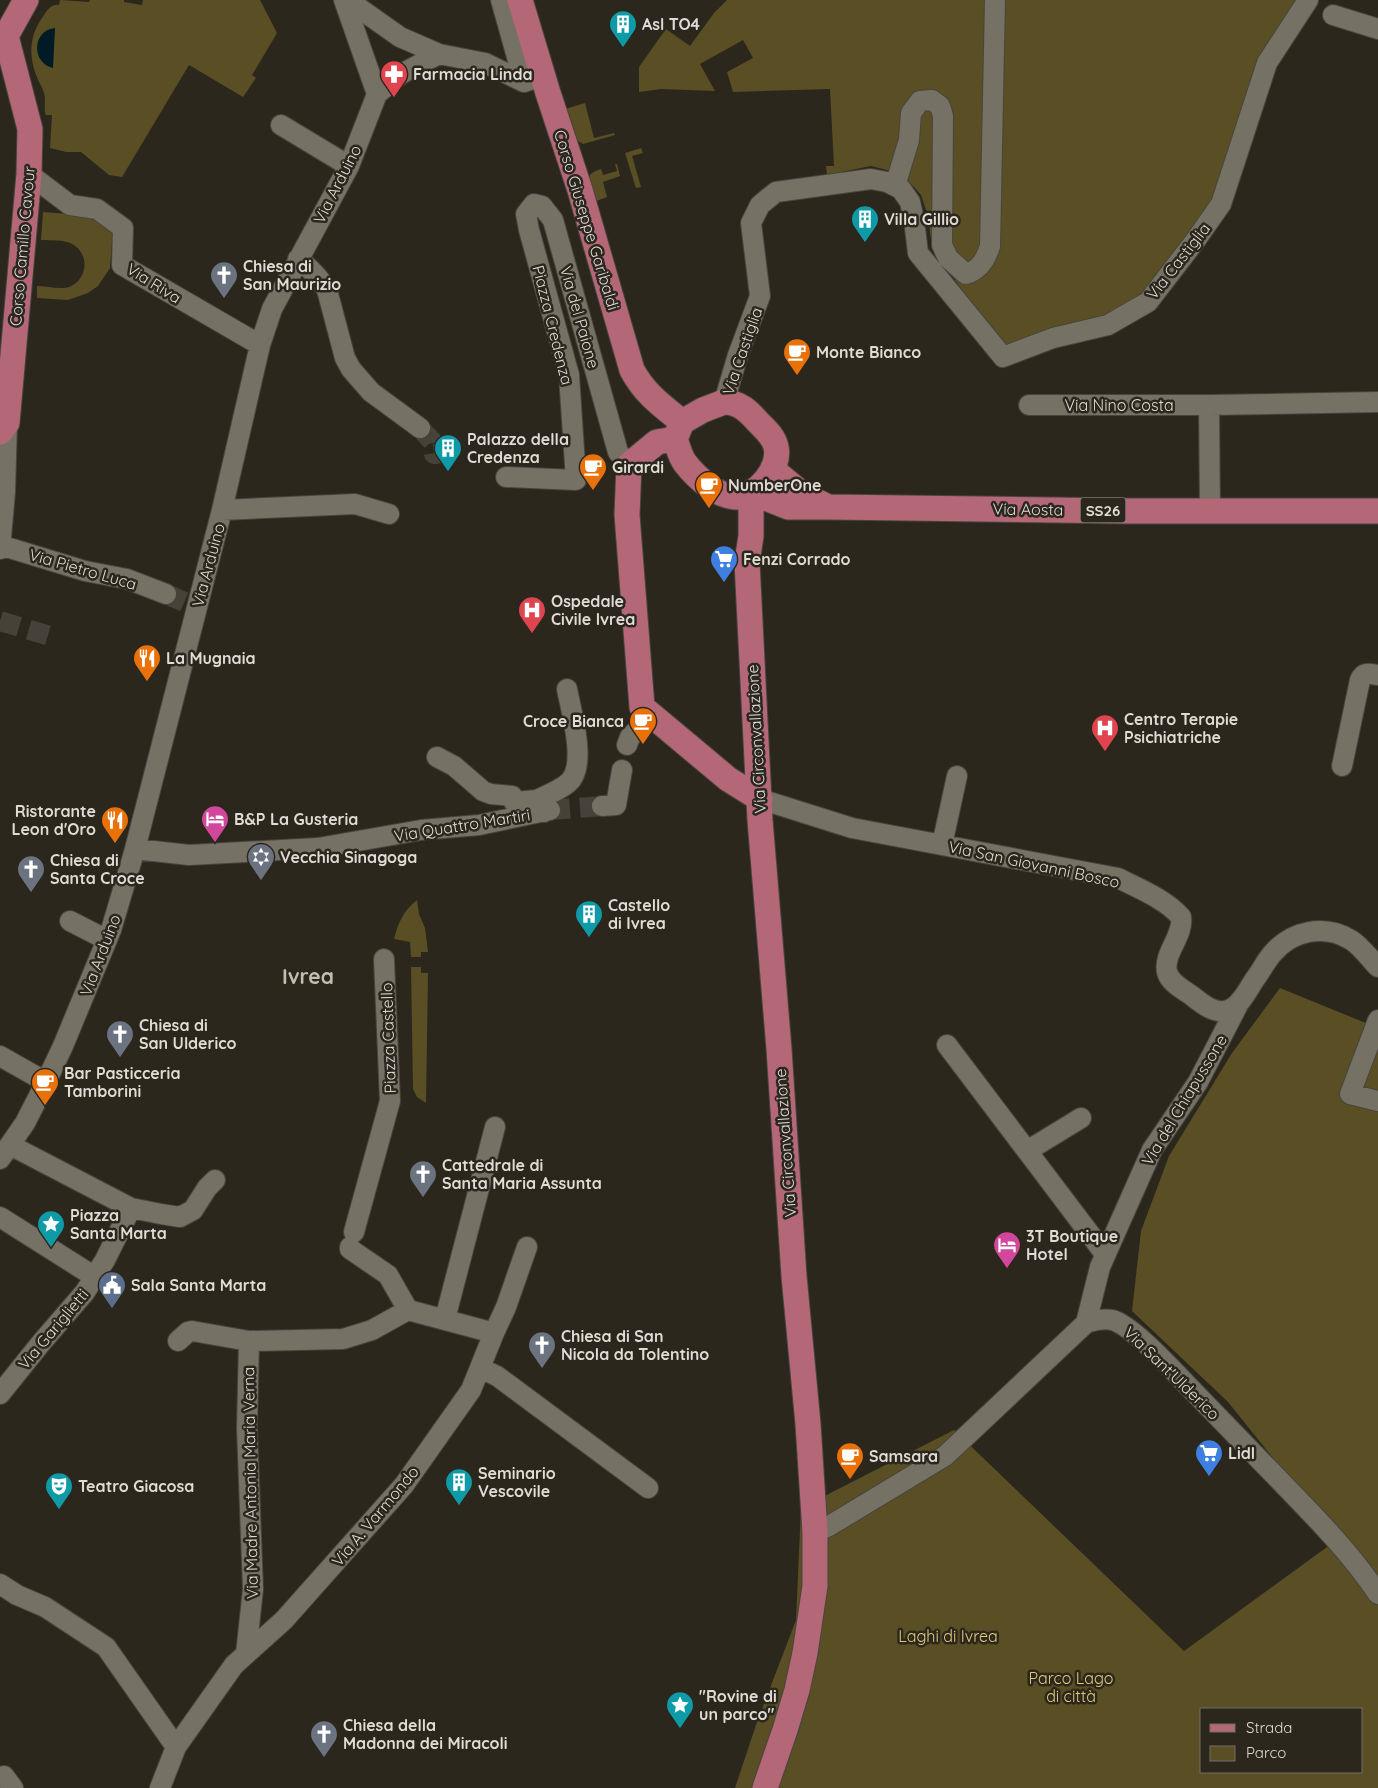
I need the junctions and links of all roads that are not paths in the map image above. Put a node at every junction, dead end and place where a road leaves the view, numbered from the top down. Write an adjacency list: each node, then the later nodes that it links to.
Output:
1 (26, 0): 10 (main road)
2 (344, 0): 13 (street)
3 (352, 0): 11 (street)
4 (501, 0): 12 (street)
5 (520, 0): 12 (main road, Corso Giuseppe Garibaldi)
6 (995, 0): 17 (street)
7 (1308, 0): 17 (street, Via Castiglia)
8 (1334, 15): 9 (street)
9 (1378, 29)
10 (3, 36): 16 (main road, Corso Camillo Cavour)
11 (439, 54): 12 (street); 13 (street)
12 (534, 79): 27 (main road, Corso Giuseppe Garibaldi)
13 (378, 94): 15 (street, Via Arduino)
14 (281, 125): 15 (street)
15 (349, 166): 19 (street, Via Arduino)
16 (29, 174): 20 (street, Via Riva); 25 (main road, Corso Camillo Cavour)
17 (896, 186): 21 (street, Via Castiglia)
18 (528, 230): 28 (street, Via del Paione); 30 (street, Piazza Credenza)
19 (298, 259): 20 (street, Via Arduino); 26 (street)
20 (260, 345): 34 (street, Via Arduino)
21 (724, 402): 27 (main road); 29 (main road)
22 (1378, 402): 24 (street, Via Nino Costa)
23 (1029, 405): 24 (street, Via Nino Costa)
24 (1209, 405): 35 (street)
25 (4, 427): 39 (street, Corso Camillo Cavour)
26 (420, 428)
27 (678, 430): 28 (main road); 31 (main road)
28 (629, 465): 44 (main road)
29 (773, 470): 31 (main road); 33 (main road, Via Aosta / SS26)
30 (506, 477)
31 (751, 492): 32 (main road, Via Aosta / SS26); 38 (main road, Via Circonvallazione)
32 (788, 507): 33 (main road, Via Aosta / SS26); 38 (main road, SS26)
33 (829, 507): 35 (main road, Via Aosta / SS26)
34 (222, 510): 37 (street); 54 (street, Via Arduino)
35 (1210, 510): 36 (main road, Via Aosta / SS26)
36 (1378, 511)
37 (389, 514)
38 (751, 536): 50 (main road, Via Circonvallazione)
39 (0, 544): 40 (street, Corso Camillo Cavour); 41 (street, Via Pietro Luca)
40 (0, 549)
41 (166, 594)
42 (1378, 675): 47 (street)
43 (567, 689): 52 (street)
44 (652, 716): 45 (street); 50 (main road)
45 (627, 745)
46 (437, 757): 52 (street)
47 (1342, 766)
48 (622, 770): 51 (street)
49 (957, 776): 53 (street)
50 (760, 799): 53 (street, Via San Giovanni Bosco); 84 (main road, Via Circonvallazione)
51 (602, 806)
52 (544, 807): 54 (street, Via Quattro Martiri)
53 (942, 845): 59 (street, Via San Giovanni Bosco)
54 (136, 849): 56 (street, Via Arduino)
55 (70, 921): 56 (street)
56 (107, 940): 63 (street, Via Arduino)
57 (384, 959): 75 (street, Piazza Castello)
58 (1378, 967): 59 (street)
59 (1240, 1001): 73 (street, Via del Chiapussone)
60 (1378, 1020): 64 (street)
61 (946, 1045): 67 (street)
62 (0, 1056): 63 (street)
63 (46, 1082): 68 (street, Via Arduino)
64 (1378, 1101)
65 (1081, 1118): 67 (street)
66 (495, 1127): 76 (street)
67 (1028, 1151): 73 (street)
68 (5, 1152): 70 (street)
69 (215, 1180): 70 (street)
70 (131, 1208): 74 (street, Via Gariglietti)
71 (0, 1217): 74 (street)
72 (527, 1247): 78 (street, Via A. Varmondo)
73 (1105, 1254): 77 (street, Via del Chiapussone)
74 (95, 1277): 82 (street, Via Gariglietti)
75 (408, 1310): 76 (street); 80 (street)
76 (445, 1319): 78 (street)
77 (1086, 1323): 84 (street); 86 (street, Via Sant'Ulderico)
78 (494, 1333): 81 (street, Via A. Varmondo)
79 (185, 1336): 80 (street)
80 (249, 1342): 87 (street, Via Madre Antonia Maria Verna)
81 (482, 1364): 83 (street); 87 (street, Via A. Varmondo)
82 (0, 1394)
83 (648, 1488)
84 (815, 1532): 90 (main road, Via Circonvallazione)
85 (0, 1584): 88 (street)
86 (1378, 1594)
87 (246, 1654): 88 (street, Via A. Varmondo)
88 (176, 1747): 89 (street, Via A. Varmondo)
89 (160, 1788)
90 (765, 1788)

